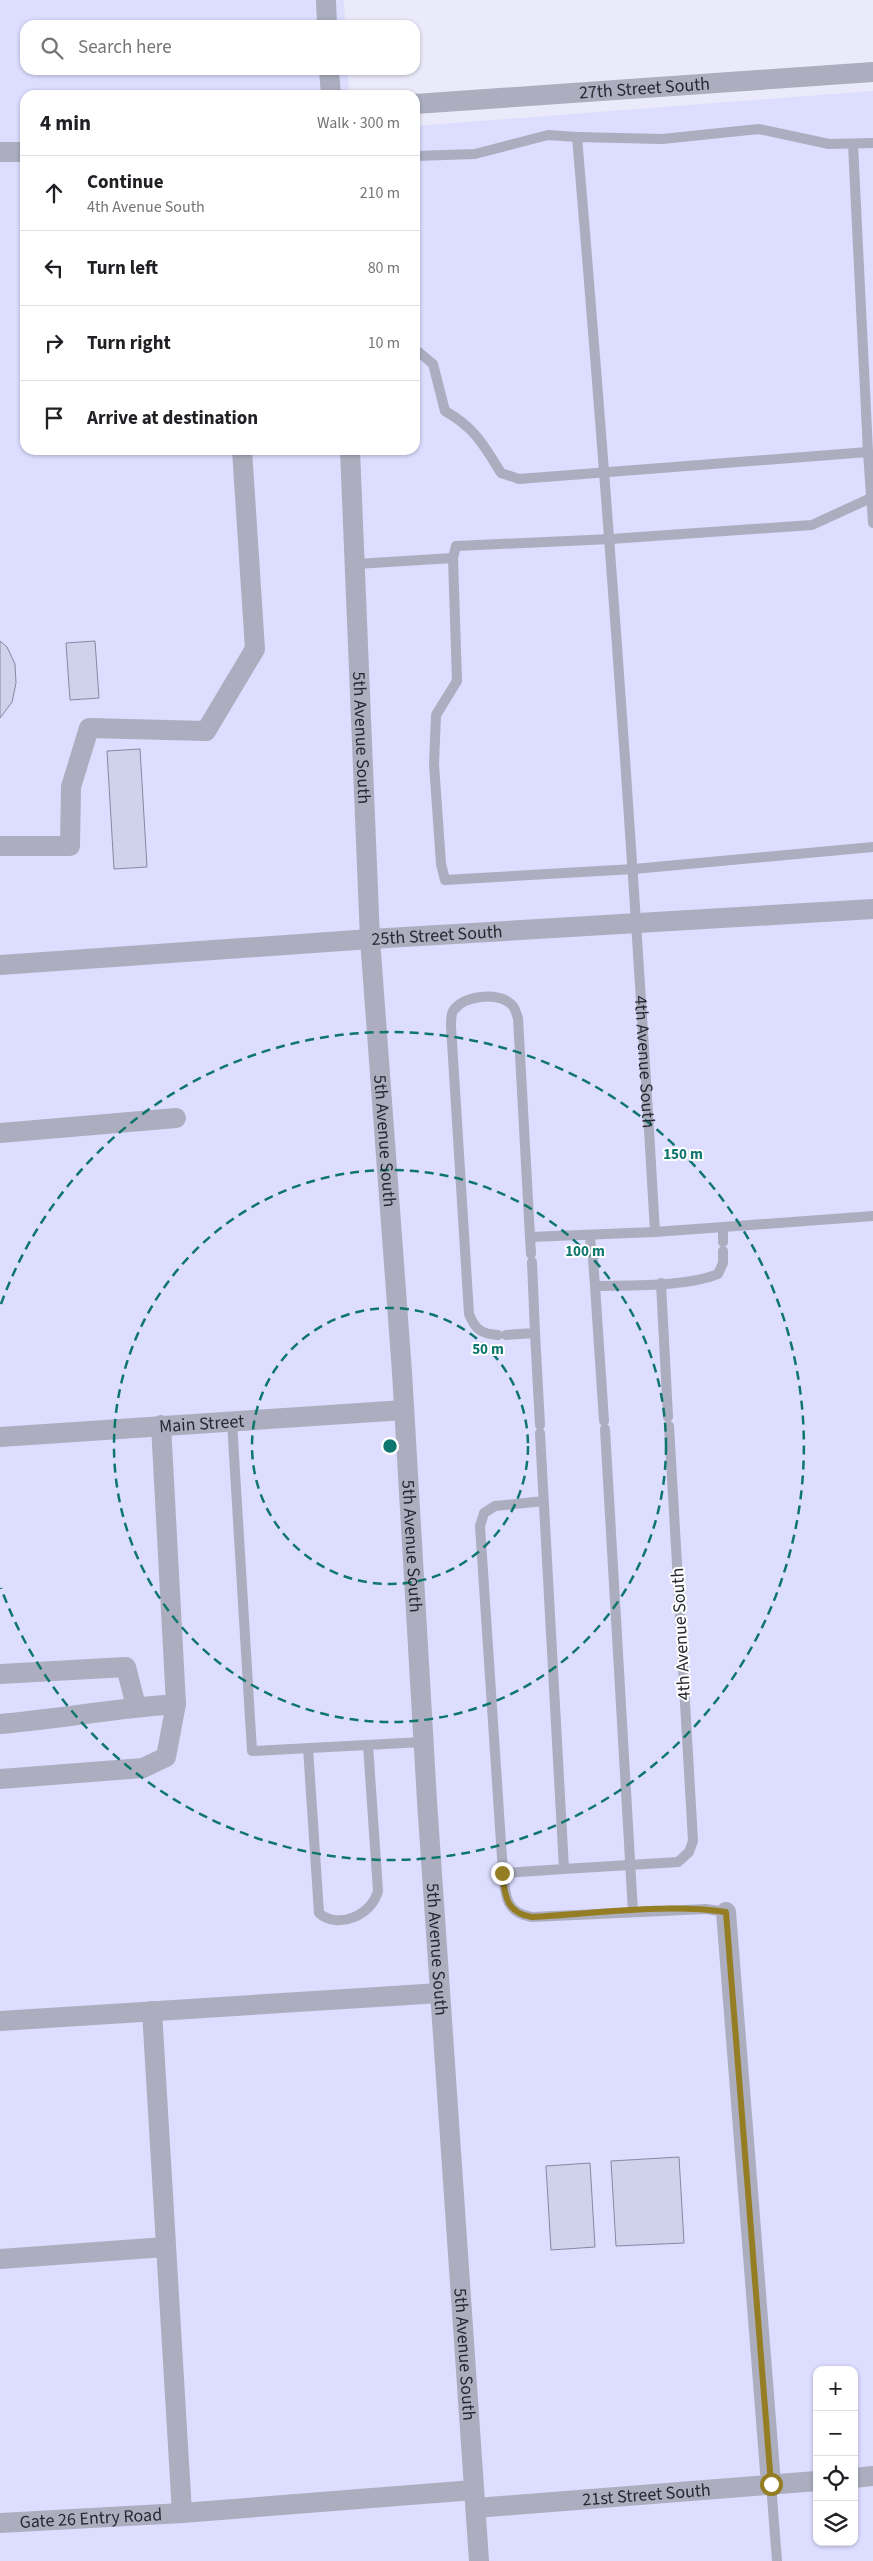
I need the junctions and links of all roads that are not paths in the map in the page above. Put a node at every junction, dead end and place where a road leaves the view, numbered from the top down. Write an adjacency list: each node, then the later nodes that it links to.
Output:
1 (326, 0): 2 (street)
2 (327, 20)
3 (873, 72): 6 (street, 27th Street South)
4 (329, 75): 5 (street)
5 (330, 90)
6 (420, 104)
7 (577, 137): 9 (lane); 12 (lane); 17 (lane, 4th Avenue South)
8 (873, 143): 9 (lane)
9 (853, 144): 14 (lane)
10 (0, 152): 11 (street)
11 (20, 152)
12 (420, 156)
13 (420, 353): 17 (lane)
14 (868, 452): 17 (lane); 18 (lane)
15 (242, 455): 23 (street)
16 (350, 455): 22 (street, 5th Avenue South)
17 (606, 472): 20 (lane, 4th Avenue South)
18 (872, 498): 19 (lane); 20 (lane)
19 (873, 523)
20 (611, 539): 21 (lane); 25 (lane, 4th Avenue South)
21 (453, 558): 22 (lane); 25 (lane)
22 (356, 564): 28 (street, 5th Avenue South)
23 (0, 846)
24 (873, 847): 25 (lane)
25 (634, 869): 27 (lane, 4th Avenue South)
26 (873, 909): 27 (street, 25th Street South)
27 (638, 923): 28 (street, 25th Street South); 34 (lane, 4th Avenue South)
28 (370, 939): 29 (street, 25th Street South); 40 (street, 5th Avenue South)
29 (0, 965)
30 (176, 1118): 31 (street)
31 (0, 1132)
32 (873, 1216): 33 (lane)
33 (723, 1227): 34 (lane); 37 (lane)
34 (655, 1232): 35 (lane)
35 (590, 1235): 36 (lane); 38 (lane)
36 (530, 1237): 39 (lane); 39 (lane)
37 (661, 1283): 38 (lane); 53 (lane, 4th Avenue South)
38 (595, 1286): 53 (lane)
39 (535, 1333): 44 (lane)
40 (404, 1410): 41 (street, Main Street); 49 (street, 5th Avenue South)
41 (232, 1422): 42 (street, Main Street); 51 (lane)
42 (161, 1425): 43 (street, Main Street); 46 (street)
43 (0, 1437)
44 (544, 1501): 54 (lane); 55 (lane)
45 (0, 1674): 47 (street)
46 (176, 1704): 47 (street); 52 (street)
47 (136, 1706): 48 (street)
48 (0, 1724)
49 (423, 1742): 50 (lane); 58 (street, 5th Avenue South)
50 (368, 1745): 51 (lane); 51 (lane)
51 (308, 1748)
52 (0, 1779)
53 (629, 1866): 54 (lane); 56 (lane)
54 (564, 1869): 55 (lane)
55 (502, 1873): 56 (lane)
56 (633, 1912): 57 (lane)
57 (726, 1912): 66 (street)
58 (440, 1993): 59 (street); 67 (street, 5th Avenue South)
59 (152, 2011): 60 (street); 61 (street)
60 (0, 2021)
61 (164, 2247): 62 (street); 68 (street)
62 (0, 2259)
63 (873, 2476): 64 (street)
64 (858, 2478)
65 (813, 2480): 66 (street, 21st Street South)
66 (771, 2484): 67 (street, 21st Street South); 71 (lane)
67 (475, 2499): 68 (street, 21st Street South); 70 (street, 5th Avenue South)
68 (182, 2512): 69 (street, Gate 26 Entry Road)
69 (0, 2523)
70 (479, 2561)
71 (777, 2561)

